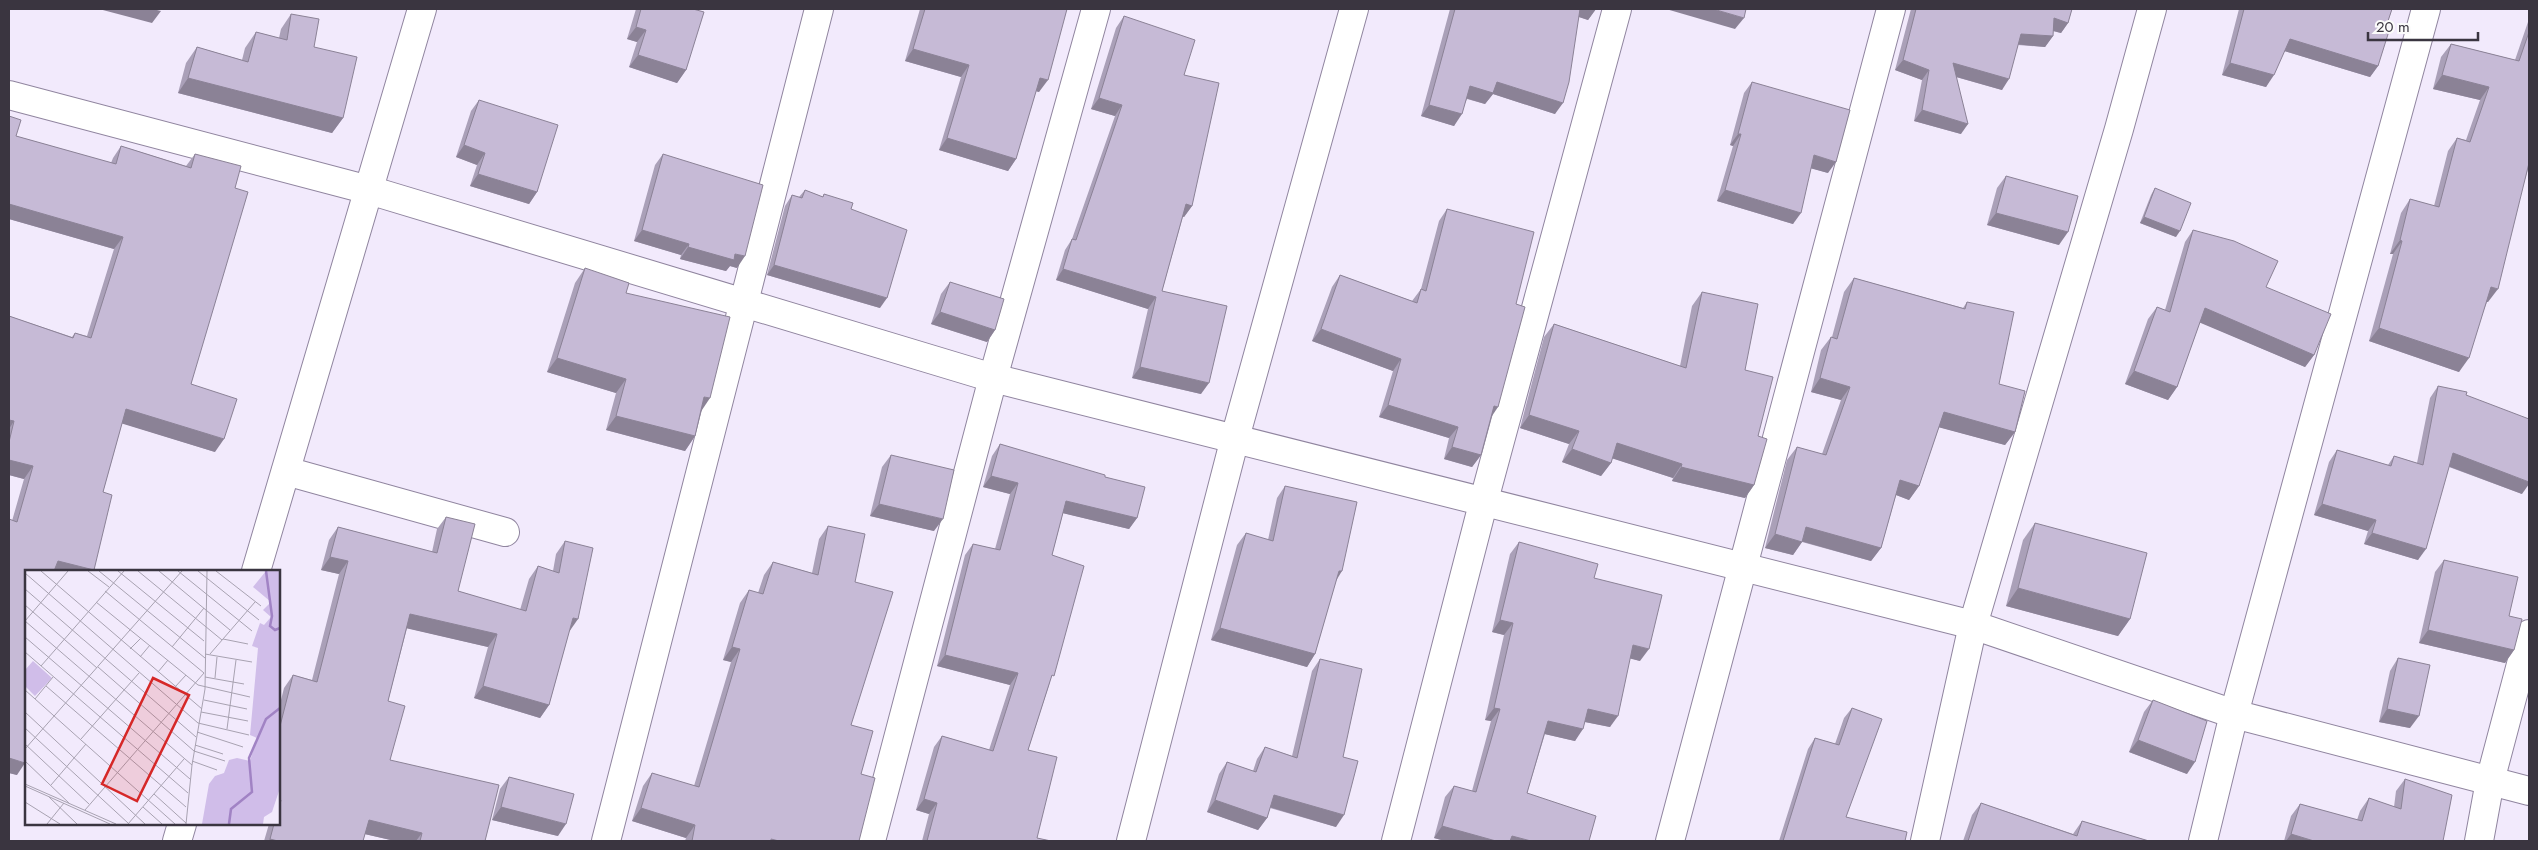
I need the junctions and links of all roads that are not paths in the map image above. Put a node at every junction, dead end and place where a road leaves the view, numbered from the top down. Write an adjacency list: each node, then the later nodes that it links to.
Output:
1 (422, 9): 10 (street)
2 (819, 9): 11 (street)
3 (1096, 9): 12 (street)
4 (1354, 9): 13 (street)
5 (1617, 9): 15 (street)
6 (1891, 9): 17 (street)
7 (2152, 9): 19 (street)
8 (2426, 9): 21 (street)
9 (9, 95): 10 (street)
10 (369, 190): 11 (street); 14 (street)
11 (743, 304): 12 (street); 26 (street)
12 (993, 378): 13 (street); 27 (street)
13 (1235, 438): 15 (street); 28 (street)
14 (286, 471): 16 (street); 18 (street)
15 (1484, 500): 17 (street); 29 (street)
16 (505, 532)
17 (1742, 566): 19 (street); 30 (street)
18 (256, 570)
19 (1972, 625): 21 (street); 31 (street)
20 (2529, 634): 22 (street)
21 (2234, 714): 22 (street); 32 (street)
22 (2490, 781): 23 (street); 33 (street)
23 (2529, 790)
24 (182, 825): 25 (street)
25 (177, 841)
26 (606, 841)
27 (871, 841)
28 (1131, 841)
29 (1396, 841)
30 (1670, 841)
31 (1925, 841)
32 (2203, 841)
33 (2479, 841)

